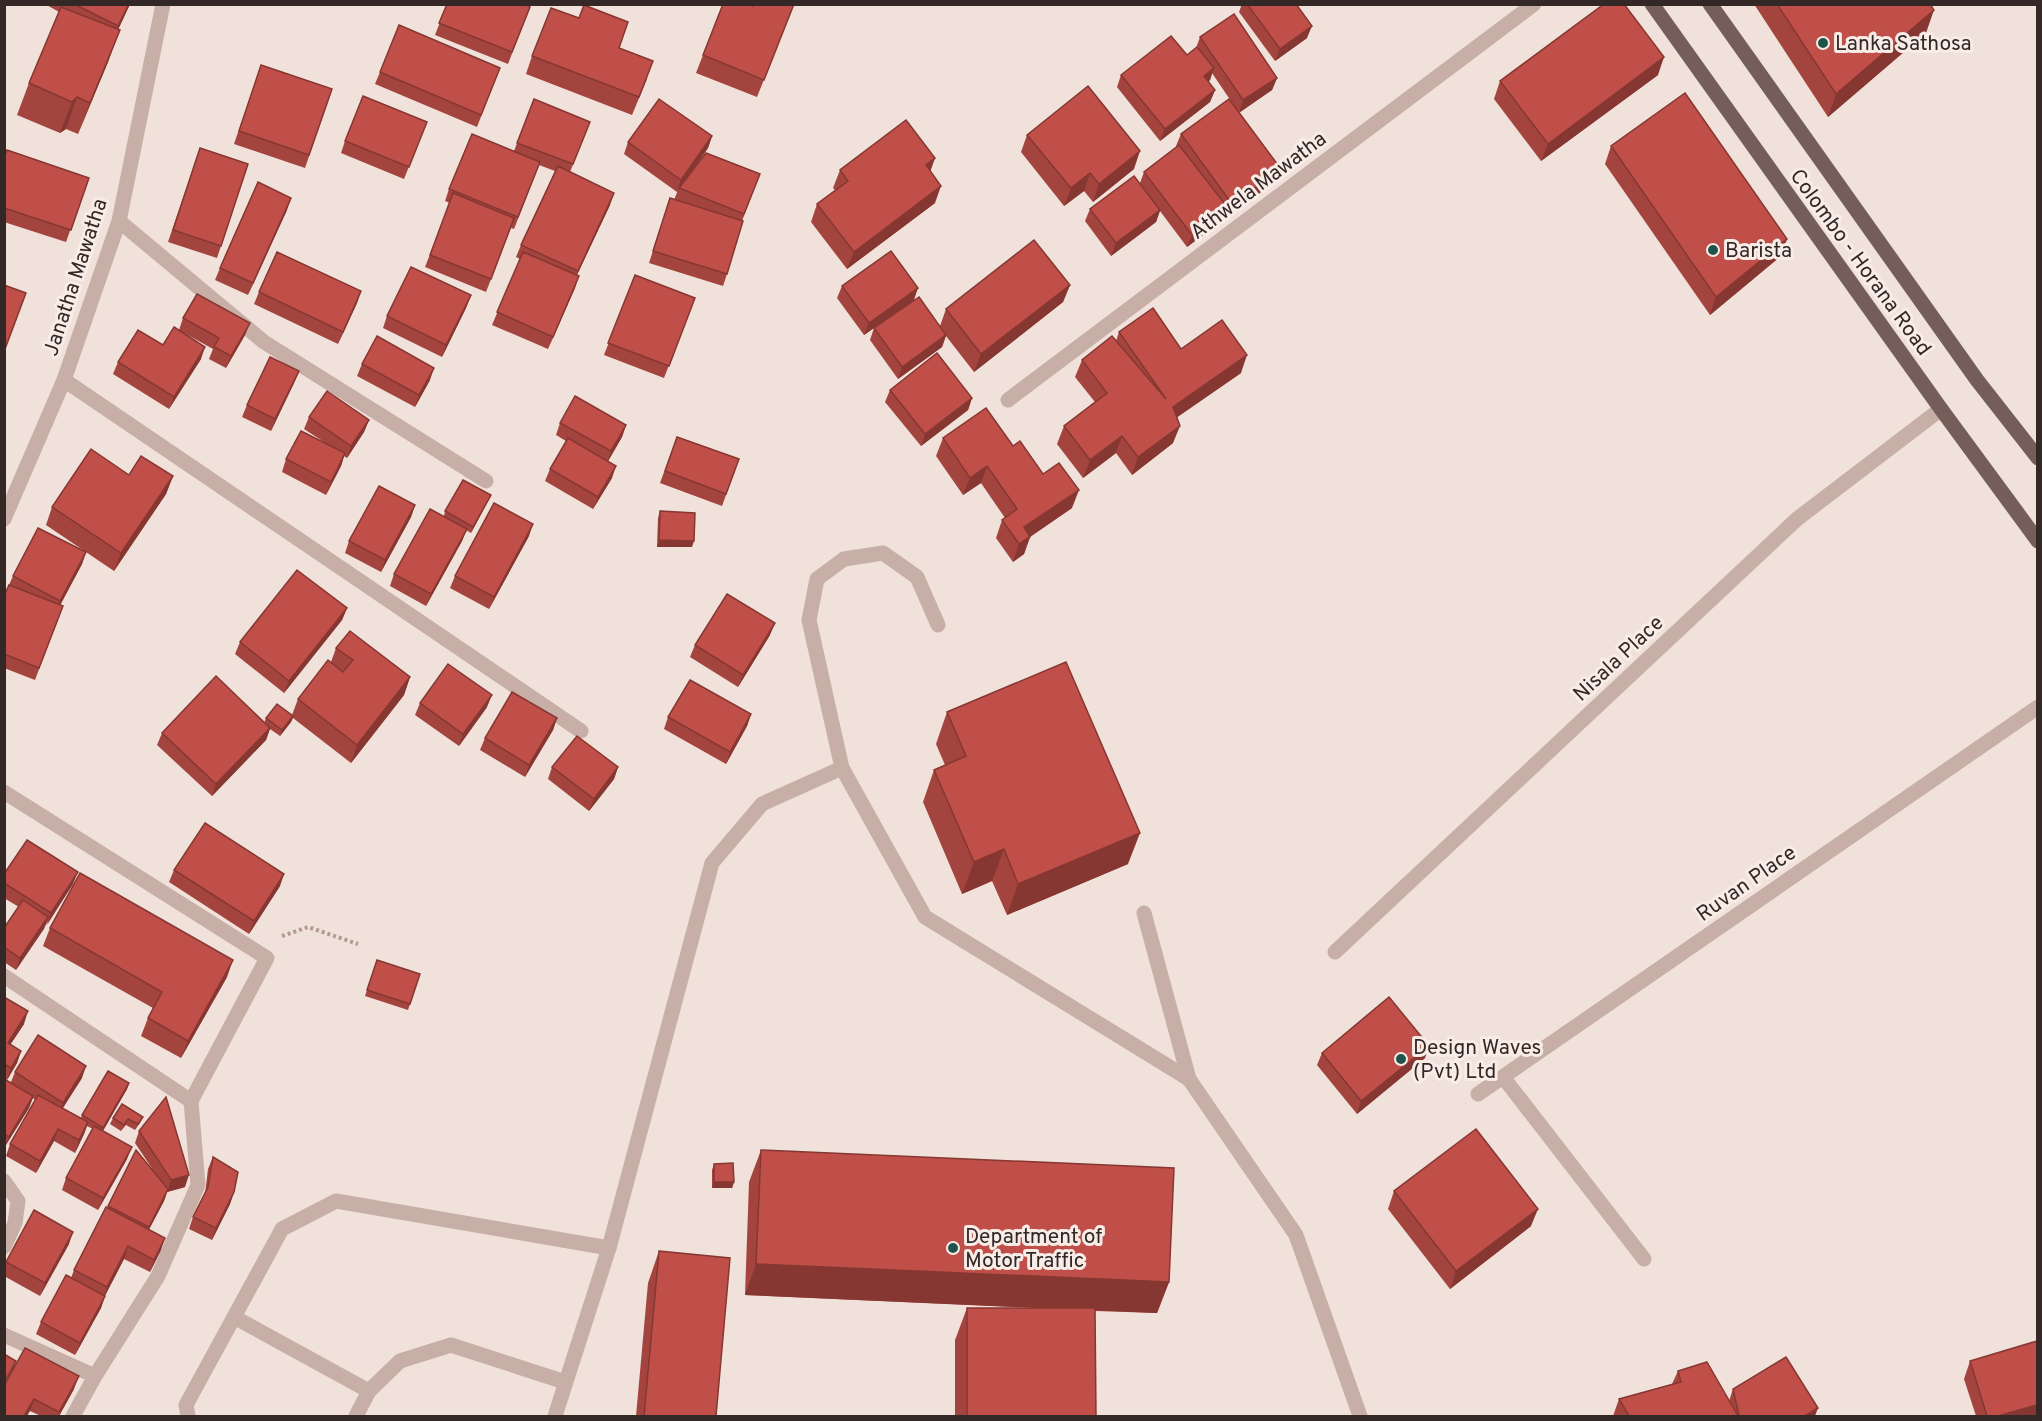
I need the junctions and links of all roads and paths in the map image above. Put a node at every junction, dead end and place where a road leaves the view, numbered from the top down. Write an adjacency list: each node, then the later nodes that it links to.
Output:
1 (163, 4): 5 (street, Janatha Mawatha)
2 (1534, 4): 7 (street, Athwela Mawatha)
3 (1652, 4): 8 (main road, Colombo - Horana Road)
4 (1710, 4): 9 (main road, Colombo - Horana Road)
5 (119, 221): 6 (street, Janatha Mawatha); 10 (street)
6 (64, 380): 11 (street, Janatha Mawatha); 15 (street)
7 (1008, 400)
8 (1941, 410): 12 (main road, Colombo - Horana Road); 21 (street, Nisala Place)
9 (2037, 458)
10 (486, 482)
11 (4, 519)
12 (2037, 541)
13 (938, 625): 16 (street)
14 (2037, 707): 23 (street, Ruvan Place)
15 (580, 731)
16 (842, 768): 24 (street); 29 (street)
17 (4, 792): 26 (street)
18 (1144, 913): 24 (street)
19 (278, 937): 20 (path)
20 (358, 944)
21 (1335, 952)
22 (4, 976): 26 (street)
23 (1503, 1077): 25 (street, Ruvan Place); 30 (street)
24 (1189, 1079): 40 (street)
25 (1478, 1094)
26 (191, 1101): 33 (street)
27 (4, 1181): 28 (street)
28 (4, 1247)
29 (609, 1248): 31 (street); 34 (street)
30 (1644, 1259)
31 (234, 1317): 35 (street); 37 (street)
32 (4, 1335): 33 (street)
33 (95, 1376): 36 (street)
34 (566, 1382): 35 (street); 39 (street)
35 (369, 1391): 38 (street)
36 (73, 1416)
37 (188, 1416)
38 (356, 1416)
39 (555, 1416)
40 (1360, 1416)

